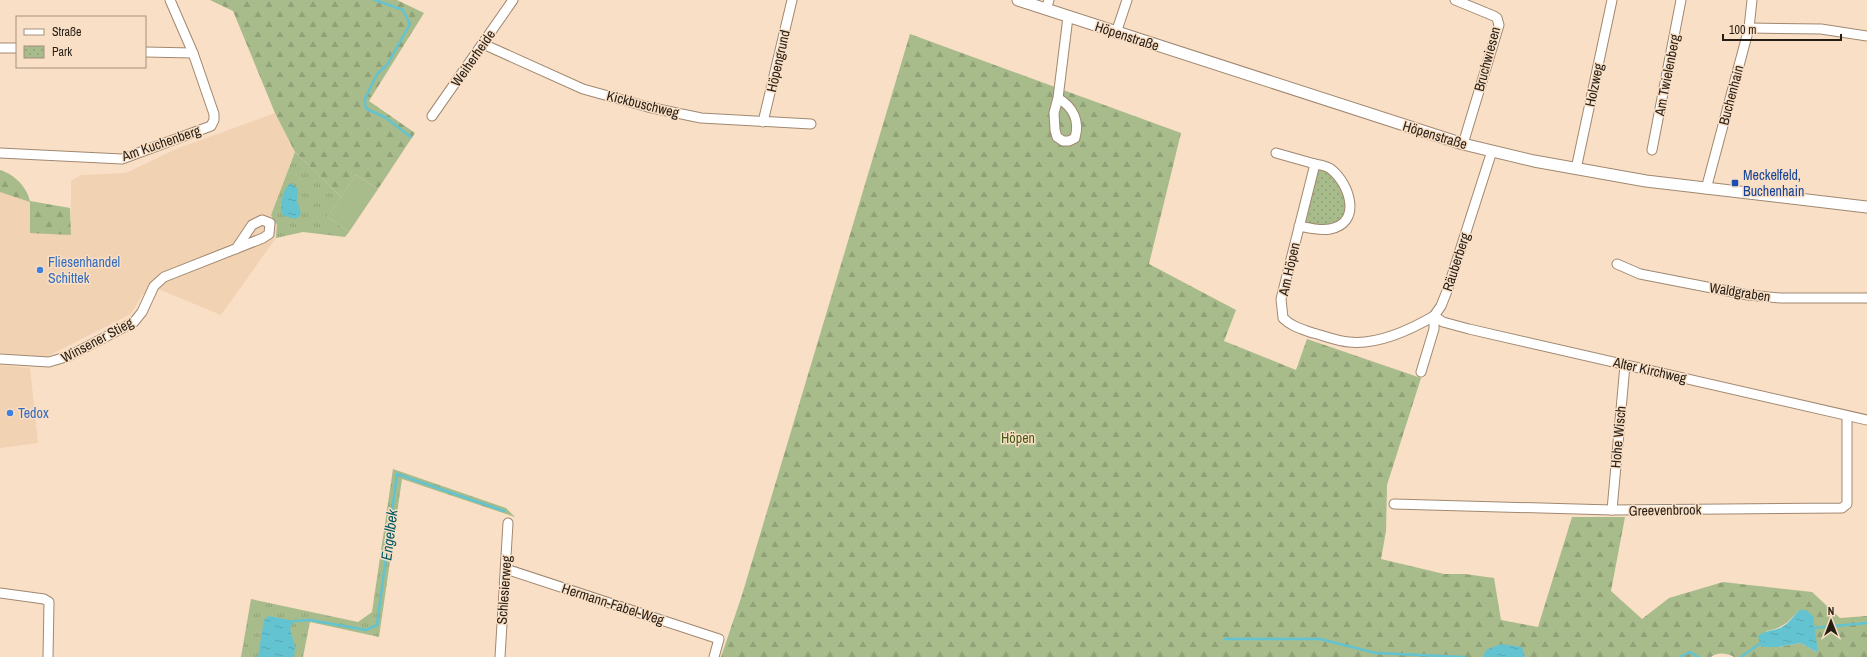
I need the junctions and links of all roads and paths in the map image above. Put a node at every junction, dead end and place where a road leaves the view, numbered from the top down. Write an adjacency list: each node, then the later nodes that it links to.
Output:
1 (170, 0): 19 (street, Am Kuchenberg)
2 (513, 0): 15 (street, Weiherheide)
3 (792, 0): 22 (street, Höpengrund)
4 (1018, 0): 10 (main road, Höpenstraße)
5 (1127, 0): 13 (street)
6 (1455, 0): 24 (street, Bruchwiesen)
7 (1612, 0): 30 (street, Holzweg)
8 (1681, 0): 25 (street, Am Twielenberg)
9 (1752, 0): 12 (street, Buchenhain)
10 (1047, 5): 11 (main road, Höpenstraße)
11 (1068, 17): 13 (main road, Höpenstraße); 20 (street)
12 (1749, 28): 14 (street); 31 (street, Buchenhain)
13 (1116, 33): 24 (main road, Höpenstraße)
14 (1867, 36)
15 (483, 44): 21 (street, Weiherheide); 22 (street, Kickbuschweg)
16 (0, 48): 17 (street)
17 (16, 48)
18 (146, 52): 19 (street)
19 (193, 53): 27 (street, Am Kuchenberg)
20 (1058, 98)
21 (432, 116)
22 (763, 122): 23 (street, Kickbuschweg)
23 (811, 124)
24 (1463, 144): 26 (main road, Höpenstraße)
25 (1652, 150)
26 (1492, 151): 30 (main road, Höpenstraße); 37 (street, Räuberberg)
27 (0, 153)
28 (1276, 153): 29 (street, Am Höpen)
29 (1315, 164): 33 (street, Am Höpen); 33 (street, Am Höpen)
30 (1576, 169): 31 (main road, Höpenstraße)
31 (1706, 189): 32 (main road, Höpenstraße)
32 (1867, 207)
33 (1299, 226): 37 (street, Am Höpen)
34 (236, 249): 38 (street, Winsener Stieg)
35 (1617, 264): 36 (street, Waldgraben)
36 (1867, 298)
37 (1434, 316): 39 (street, Alter Kirchweg); 40 (street, Räuberberg)
38 (0, 359)
39 (1625, 364): 41 (street, Alter Kirchweg); 44 (street, Hohe Wisch)
40 (1421, 372)
41 (1847, 416): 42 (street, Alter Kirchweg); 44 (street, Greevenbrook)
42 (1867, 420)
43 (1394, 504): 44 (street, Greevenbrook)
44 (1612, 510)
45 (508, 523): 46 (street, Schlesierweg)
46 (506, 569): 49 (street, Schlesierweg); 50 (street, Hermann-Fabel-Weg)
47 (0, 593): 48 (street)
48 (48, 657)
49 (500, 657)
50 (714, 657)

